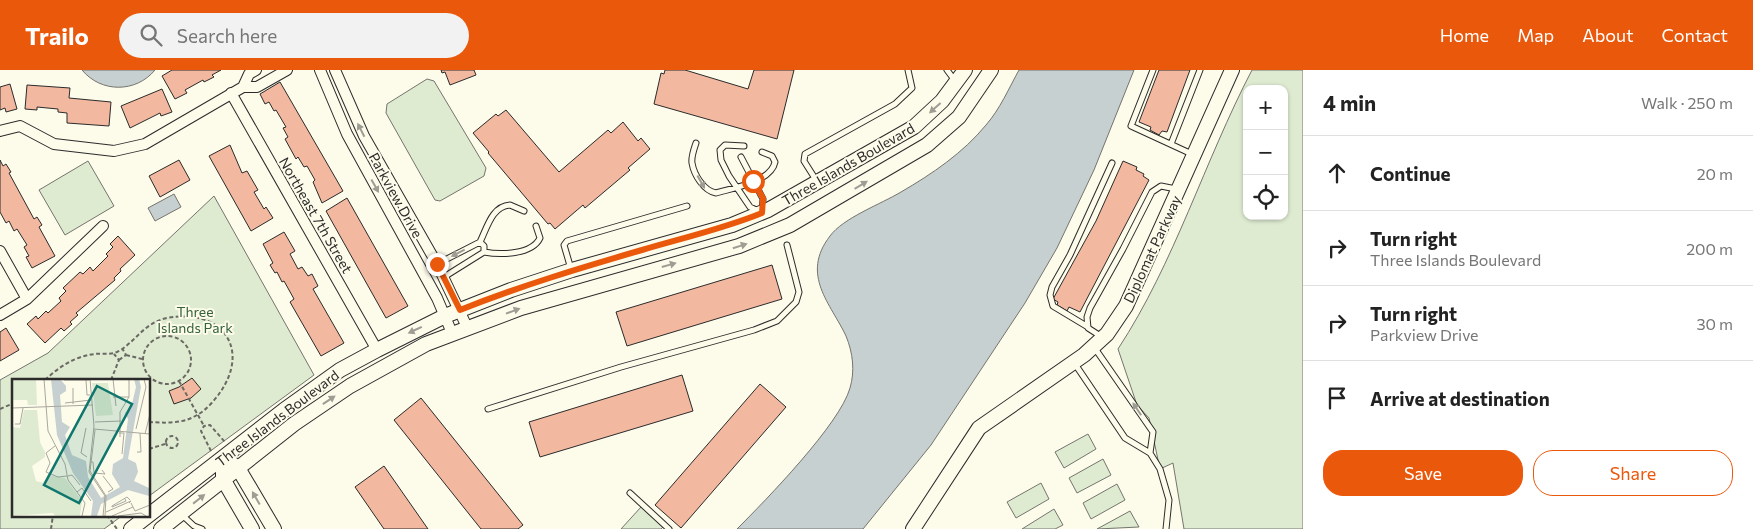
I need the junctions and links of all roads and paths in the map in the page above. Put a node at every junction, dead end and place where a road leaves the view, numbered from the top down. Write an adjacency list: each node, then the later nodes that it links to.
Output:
1 (256, 70): 12 (street)
2 (287, 70): 12 (street)
3 (320, 70): 15 (street, Parkview Drive)
4 (335, 70): 14 (street, Parkview Drive)
5 (908, 70): 25 (lane)
6 (947, 70): 11 (lane)
7 (991, 70): 28 (street, Three Islands Boulevard, one-way to 7)
8 (1153, 70): 18 (lane)
9 (1200, 70): 18 (lane)
10 (1232, 70): 21 (street, Diplomat Parkway)
11 (959, 75): 25 (street, Three Islands Boulevard, one-way to 25)
12 (243, 86): 13 (street)
13 (230, 93): 16 (street); 51 (street, Northeast 7th Street)
14 (348, 100): 15 (street); 39 (street, Parkview Drive, one-way to 14)
15 (334, 106): 45 (street, Parkview Drive, one-way to 45)
16 (0, 131)
17 (696, 143): 26 (lane, one-way to 26)
18 (1171, 144): 21 (lane)
19 (744, 146): 26 (lane)
20 (762, 152): 24 (lane)
21 (1194, 155): 27 (street, Diplomat Parkway)
22 (741, 157): 24 (lane)
23 (1112, 163): 47 (lane)
24 (753, 181): 26 (lane); 31 (lane)
25 (818, 183): 28 (street); 31 (street, Three Islands Boulevard)
26 (737, 187): 31 (lane)
27 (1179, 190): 47 (lane); 49 (street, Diplomat Parkway)
28 (829, 204): 34 (street, Three Islands Boulevard)
29 (687, 206): 40 (lane)
30 (524, 211): 35 (lane)
31 (762, 213): 34 (street); 40 (street, Three Islands Boulevard)
32 (102, 226): 42 (street)
33 (536, 226): 38 (lane)
34 (772, 234): 46 (street, Three Islands Boulevard, one-way to 34)
35 (480, 242): 38 (lane); 39 (lane, one-way to 39)
36 (787, 245): 63 (lane)
37 (0, 252): 42 (street)
38 (484, 252): 41 (lane)
39 (437, 264): 41 (street, Parkview Drive)
40 (572, 270): 43 (street, Three Islands Boulevard)
41 (444, 277): 43 (street, Parkview Drive)
42 (27, 299): 44 (street)
43 (460, 310): 45 (street, Three Islands Boulevard); 46 (street, Parkview Drive)
44 (0, 315)
45 (445, 316): 48 (street, Parkview Drive); 51 (street, Three Islands Boulevard, one-way to 51)
46 (467, 327): 48 (street, Three Islands Boulevard)
47 (1088, 328): 49 (lane)
48 (452, 333): 71 (street, Three Islands Boulevard, one-way to 48)
49 (1098, 342): 56 (street, Diplomat Parkway); 69 (lane, one-way to 49)
50 (122, 348): 52 (path); 53 (path); 64 (path)
51 (377, 350): 70 (street, Three Islands Boulevard)
52 (114, 353): 55 (path); 58 (path)
53 (126, 356): 54 (path); 55 (path)
54 (142, 359): 57 (path); 60 (path)
55 (119, 360): 59 (path)
56 (1074, 362): 69 (lane); 87 (street, Diplomat Parkway)
57 (151, 378): 60 (path)
58 (46, 379)
59 (111, 379)
60 (179, 381): 64 (path)
61 (12, 404): 62 (path)
62 (0, 409)
63 (488, 409)
64 (197, 416): 65 (path); 66 (path)
65 (150, 422)
66 (204, 426): 70 (path); 70 (path)
67 (166, 444): 67 (path); 68 (path)
68 (150, 449)
69 (1150, 453): 88 (lane)
70 (224, 457): 71 (street); 72 (street); 75 (street, Three Islands Boulevard)
71 (238, 468): 72 (street, Three Islands Boulevard); 85 (street, one-way to 71)
72 (224, 479): 74 (street, Three Islands Boulevard, one-way to 72); 84 (street)
73 (630, 492): 86 (lane)
74 (181, 513): 82 (street, Three Islands Boulevard); 83 (lane)
75 (150, 514)
76 (54, 516): 79 (path)
77 (108, 516): 80 (path)
78 (148, 516): 81 (street, Three Islands Boulevard)
79 (51, 529)
80 (117, 529)
81 (131, 529)
82 (161, 529)
83 (202, 529)
84 (252, 529)
85 (274, 529)
86 (669, 529)
87 (914, 529)
88 (1166, 529)

